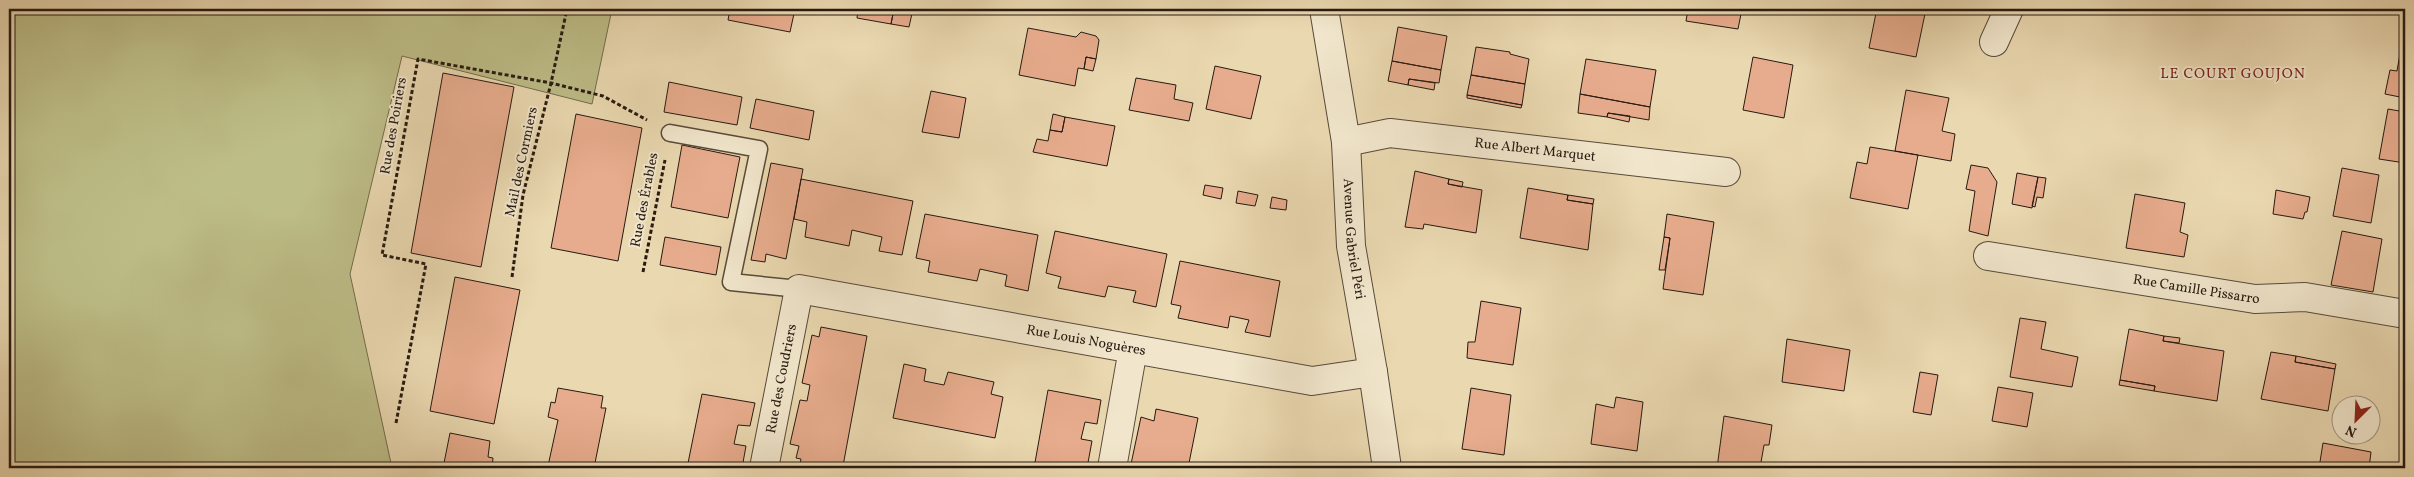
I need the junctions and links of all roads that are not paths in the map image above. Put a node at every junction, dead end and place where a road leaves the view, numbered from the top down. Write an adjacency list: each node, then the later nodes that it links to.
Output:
1 (1324, 9): 5 (street, Avenue Gabriel Péri)
2 (2009, 9): 3 (street)
3 (1994, 42)
4 (670, 133): 8 (lane)
5 (1346, 142): 6 (street, Rue Albert Marquet); 11 (street, Avenue Gabriel Péri)
6 (1726, 172)
7 (1988, 256): 9 (street, Rue Camille Pissarro)
8 (799, 289): 10 (street, Rue Louis Noguères); 12 (street, Rue des Coudriers)
9 (2405, 314)
10 (1134, 349): 11 (street, Rue Louis Noguères); 13 (street)
11 (1373, 372): 14 (street, Avenue Gabriel Péri)
12 (764, 468)
13 (1112, 468)
14 (1387, 468)

